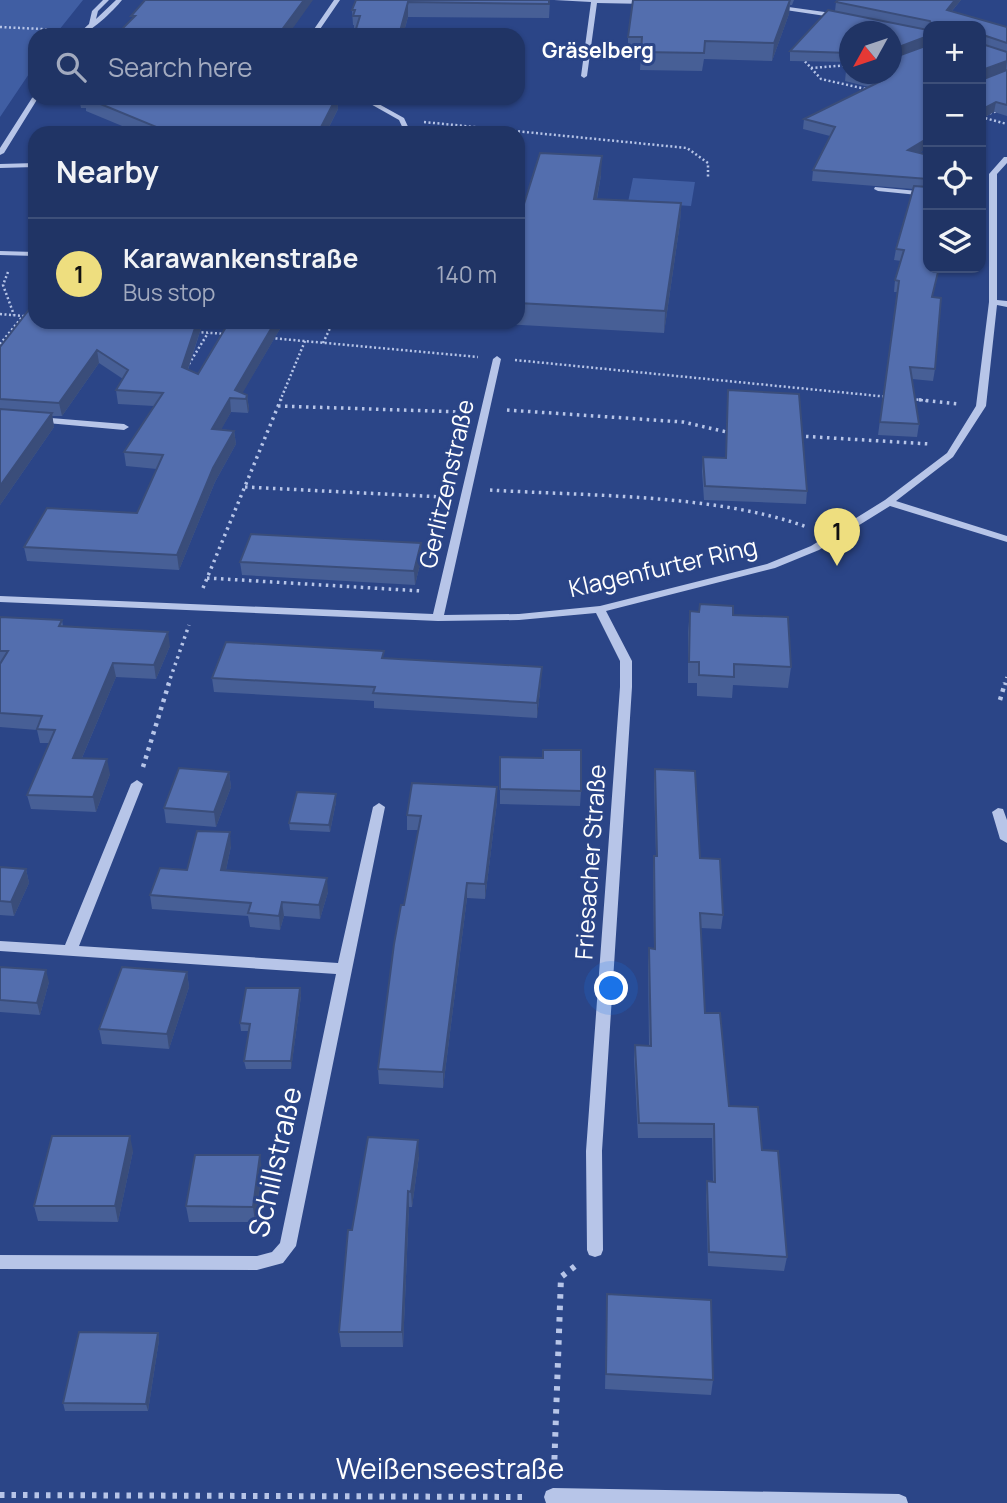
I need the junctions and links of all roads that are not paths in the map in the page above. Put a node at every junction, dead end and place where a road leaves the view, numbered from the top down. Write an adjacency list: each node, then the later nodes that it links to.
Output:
1 (106, 0): 12 (street)
2 (119, 0): 12 (street)
3 (337, 0): 14 (street)
4 (557, 0): 7 (street)
5 (619, 0): 7 (street); 8 (street)
6 (812, 0): 10 (street)
7 (594, 2): 15 (street)
8 (656, 2)
9 (764, 6): 10 (street)
10 (807, 11): 11 (street)
11 (842, 17)
12 (92, 23): 13 (street)
13 (87, 28)
14 (318, 28)
15 (584, 75)
16 (31, 105): 19 (street)
17 (375, 105): 18 (street)
18 (405, 126)
19 (0, 153)
20 (1007, 159): 26 (street, Klagenfurter Ring)
21 (28, 165): 22 (street)
22 (0, 166)
23 (878, 189): 25 (street)
24 (1007, 192): 26 (lane)
25 (923, 194)
26 (993, 195): 27 (street); 30 (street, Klagenfurter Ring)
27 (986, 197)
28 (0, 253): 29 (street)
29 (28, 254)
30 (993, 302): 31 (street); 35 (street, Klagenfurter Ring)
31 (1007, 304)
32 (497, 359): 39 (street, Gerlitzenstraße)
33 (27, 419): 34 (street)
34 (124, 427)
35 (889, 502): 36 (street); 38 (street, Klagenfurter Ring)
36 (1007, 539)
37 (0, 599): 39 (street, Klagenfurter Ring)
38 (600, 609): 39 (street, Klagenfurter Ring); 47 (street, Friesacher Straße)
39 (439, 618)
40 (137, 784): 45 (street)
41 (379, 807): 46 (street, Schillstraße)
42 (998, 812): 43 (street)
43 (1007, 839)
44 (0, 946): 45 (street)
45 (71, 948): 46 (street)
46 (344, 969): 48 (street, Schillstraße)
47 (595, 1250)
48 (0, 1262)
49 (553, 1497): 50 (street, Weißenseestraße)
50 (899, 1503)

